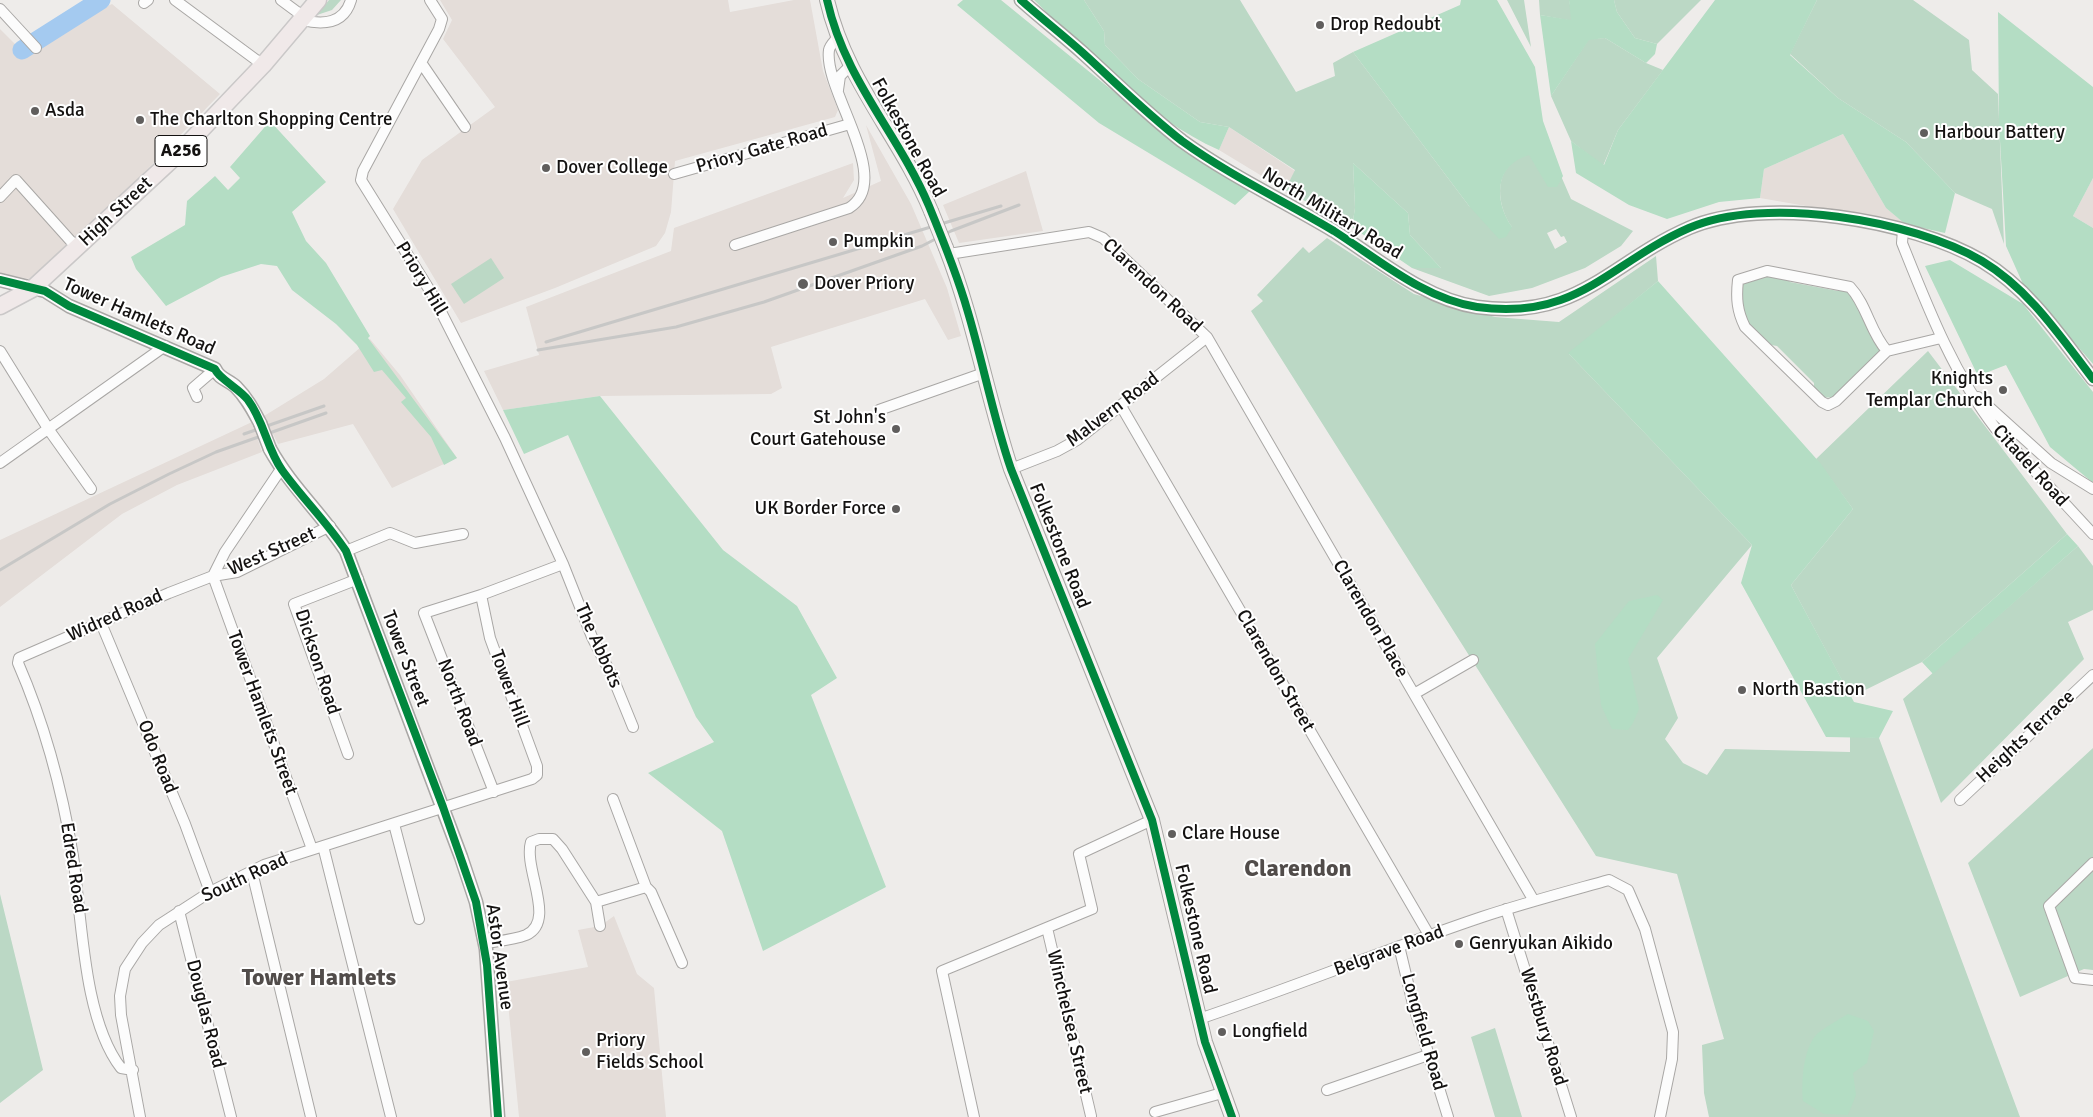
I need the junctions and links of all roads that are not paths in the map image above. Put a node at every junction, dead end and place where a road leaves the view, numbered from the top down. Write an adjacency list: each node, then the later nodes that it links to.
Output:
1 (175, 0): 13 (street)
2 (281, 0): 9 (street)
3 (318, 0): 9 (main road, High Street / A256)
4 (350, 0): 9 (street)
5 (430, 0): 12 (street, Priory Hill)
6 (827, 0): 10 (main road, Folkestone Road)
7 (1021, 0): 20 (street, North Military Road)
8 (0, 9): 11 (street)
9 (303, 18): 13 (main road, High Street / A256)
10 (838, 38): 14 (main road, Folkestone Road); 15 (street)
11 (36, 48)
12 (422, 64): 17 (street); 49 (street, Priory Hill)
13 (263, 65): 22 (main road, High Street / A256)
14 (849, 67): 15 (street); 23 (main road, Folkestone Road, bridge)
15 (838, 90): 16 (street)
16 (850, 124): 18 (street, Priory Gate Road); 21 (street)
17 (465, 126)
18 (674, 174)
19 (0, 197): 22 (street)
20 (1903, 230): 28 (street, Citadel Road); 34 (street, North Military Road)
21 (735, 245)
22 (77, 248): 25 (main road, High Street / A256)
23 (948, 251): 27 (street, Clarendon Road); 33 (main road, Folkestone Road)
24 (0, 280): 25 (street, Tower Hamlets Road)
25 (32, 289): 26 (main road, A256); 29 (street, Tower Hamlets Road)
26 (0, 306)
27 (1207, 337): 37 (street, Malvern Road); 57 (street, Clarendon Place)
28 (1941, 338): 30 (street); 35 (street, Citadel Road)
29 (165, 346): 32 (street, Tower Hamlets Road); 39 (street)
30 (1887, 350): 30 (street)
31 (0, 351): 39 (street)
32 (215, 369): 36 (street); 41 (street, Tower Hamlets Road, bridge)
33 (984, 373): 38 (street); 42 (main road, Folkestone Road)
34 (2093, 379)
35 (1972, 391): 44 (street); 47 (street, Citadel Road)
36 (197, 396)
37 (1121, 406): 42 (street, Malvern Road); 80 (street, Clarendon Street)
38 (879, 410)
39 (49, 430): 40 (street); 43 (street)
40 (0, 463)
41 (281, 469): 45 (street, Tower Hamlets Road); 50 (street)
42 (1011, 470): 65 (main road, Folkestone Road)
43 (91, 489)
44 (2093, 489)
45 (330, 526): 48 (street, Tower Street); 50 (street, West Street)
46 (463, 534): 48 (street)
47 (2093, 534)
48 (346, 551): 51 (street, Tower Street)
49 (563, 564): 52 (street); 58 (street, The Abbots)
50 (212, 576): 53 (street, Widred Road); 68 (street, Tower Hamlets Street)
51 (358, 579): 59 (street, Dickson Road); 64 (street, Tower Street)
52 (481, 595): 60 (street, Tower Hill); 61 (street, North Road)
53 (101, 624): 54 (street, Widred Road); 72 (street, Odo Road)
54 (18, 658): 87 (street, Edred Road)
55 (1473, 660): 57 (street)
56 (2093, 675): 63 (street, Heights Terrace)
57 (1414, 694): 73 (street, Clarendon Place)
58 (632, 727)
59 (348, 754)
60 (532, 779): 61 (street, South Road)
61 (494, 792): 64 (street, South Road)
62 (613, 799): 71 (street)
63 (1960, 800)
64 (443, 807): 66 (street, South Road); 81 (street, Astor Avenue)
65 (1152, 820): 79 (street); 85 (main road, Folkestone Road)
66 (394, 824): 67 (street, South Road); 77 (street)
67 (323, 846): 68 (street, South Road); 95 (street)
68 (312, 849): 70 (street, South Road)
69 (2093, 863): 84 (street)
70 (252, 872): 72 (street, South Road); 94 (street)
71 (646, 887): 74 (street); 83 (street)
72 (210, 892): 76 (street, South Road)
73 (1534, 901): 75 (street, Belgrave Road); 101 (street, Belgrave Road)
74 (596, 902): 78 (street); 81 (street)
75 (1506, 909): 80 (street, Belgrave Road); 100 (street, Westbury Road)
76 (179, 911): 87 (street, South Road); 93 (street, Douglas Road)
77 (419, 919)
78 (600, 926)
79 (1047, 928): 91 (street, Winchelsea Street); 97 (street)
80 (1429, 935): 82 (street, Belgrave Road)
81 (485, 943): 96 (street, Astor Avenue)
82 (1399, 946): 85 (street, Belgrave Road); 86 (street, Longfield Road)
83 (682, 963)
84 (2093, 980)
85 (1199, 1018): 89 (main road, Folkestone Road)
86 (1428, 1055): 88 (street); 99 (street, Longfield Road)
87 (133, 1070): 92 (street, South Road)
88 (1327, 1090)
89 (1222, 1093): 90 (street); 98 (main road, Folkestone Road)
90 (1155, 1112)
91 (1091, 1116)
92 (140, 1117)
93 (231, 1117)
94 (311, 1117)
95 (390, 1117)
96 (498, 1117)
97 (974, 1117)
98 (1232, 1117)
99 (1448, 1117)
100 (1571, 1117)
101 (1660, 1117)

